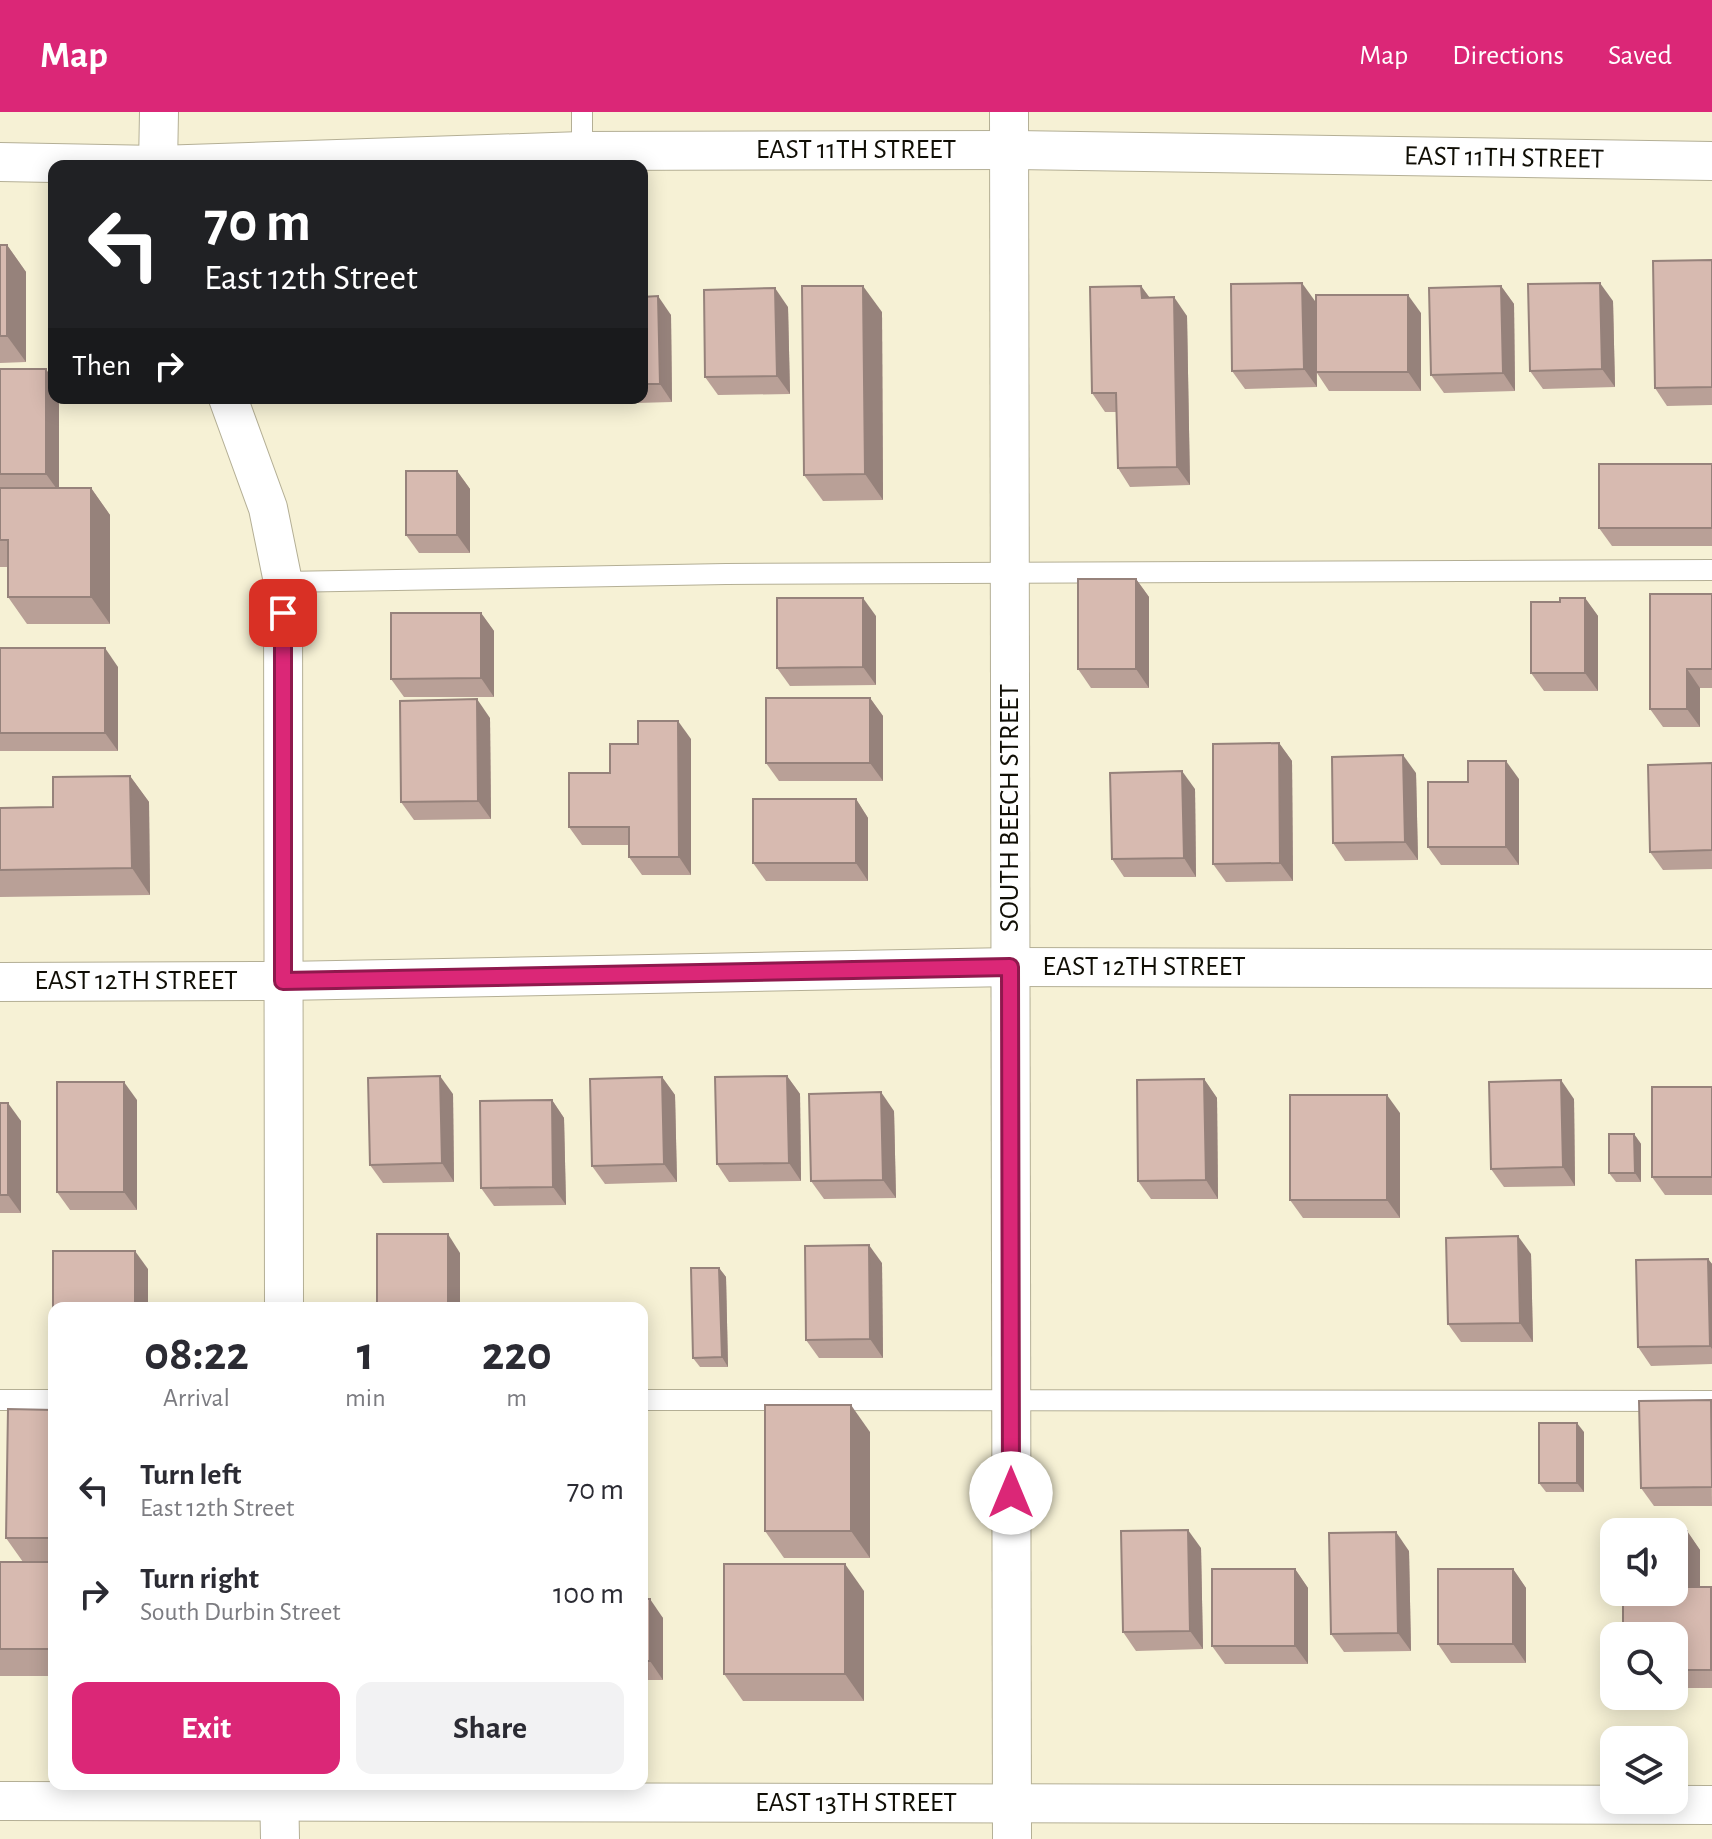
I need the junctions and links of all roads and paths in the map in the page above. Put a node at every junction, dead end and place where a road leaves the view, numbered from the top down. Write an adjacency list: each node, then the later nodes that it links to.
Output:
1 (159, 112): 6 (street)
2 (582, 112): 5 (lane)
3 (1009, 112): 4 (street, SOUTH BEECH STREET)
4 (1009, 150): 5 (street, EAST 11TH STREET); 8 (street, EAST 11TH STREET); 13 (street, SOUTH BEECH STREET)
5 (582, 151): 7 (street, EAST 11TH STREET)
6 (158, 160)
7 (309, 160)
8 (1712, 161)
9 (0, 162): 10 (street, EAST 11TH STREET)
10 (48, 163)
11 (230, 404): 14 (street)
12 (1712, 570): 13 (lane)
13 (1009, 575): 14 (lane); 15 (street, SOUTH BEECH STREET)
14 (283, 582): 17 (street)
15 (1010, 967): 16 (street, EAST 12TH STREET); 17 (street, EAST 12TH STREET); 23 (street, SOUTH BEECH STREET)
16 (1712, 969)
17 (283, 981): 18 (street, EAST 12TH STREET); 19 (street)
18 (0, 982)
19 (284, 1302)
20 (0, 1400): 21 (lane)
21 (48, 1400)
22 (648, 1400): 23 (lane)
23 (1011, 1400): 24 (lane); 28 (street, SOUTH BEECH STREET)
24 (1712, 1401)
25 (0, 1801): 27 (street, EAST 13TH STREET)
26 (1712, 1805): 28 (street, EAST 13TH STREET)
27 (279, 1808): 28 (street, EAST 13TH STREET)
28 (1012, 1821)

